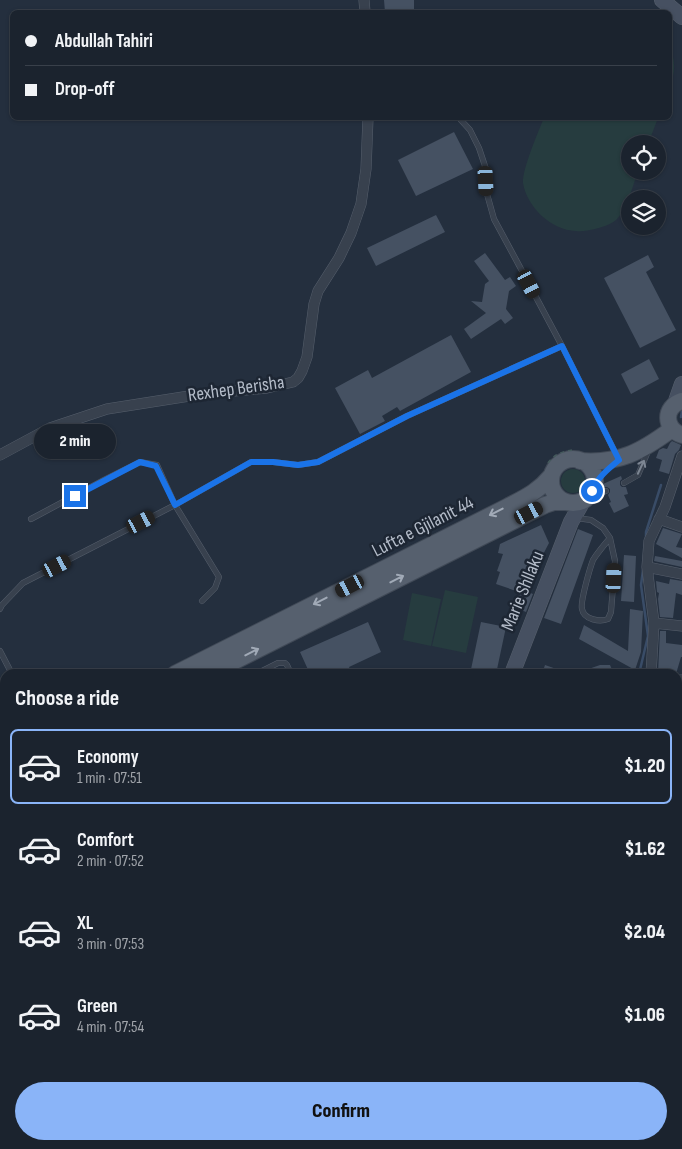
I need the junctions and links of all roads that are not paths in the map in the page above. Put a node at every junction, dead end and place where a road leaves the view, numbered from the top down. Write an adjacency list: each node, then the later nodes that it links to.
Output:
1 (662, 0): 2 (street)
2 (682, 17)
3 (682, 26): 4 (street)
4 (682, 30)
5 (368, 120): 12 (street, Rexhep Berisha)
6 (461, 120): 7 (lane)
7 (562, 346): 14 (lane); 19 (lane)
8 (682, 384): 9 (street)
9 (678, 402): 10 (main road)
10 (677, 432): 11 (main road)
11 (652, 444): 14 (main road); 17 (lane, one-way to 11)
12 (0, 455)
13 (682, 456): 21 (street)
14 (620, 459): 15 (main road); 18 (main road)
15 (580, 461): 16 (main road); 18 (main road)
16 (551, 476): 18 (main road); 32 (main road, Lufta e Gjilanit 44, one-way to 32)
17 (624, 483)
18 (581, 502): 23 (lane); 33 (main road, Lufta e Gjilanit 44, one-way to 18); 36 (street, Marie Shllaku)
19 (175, 505): 20 (lane); 26 (lane); 27 (lane)
20 (31, 519)
21 (659, 519): 22 (street); 24 (street)
22 (682, 527)
23 (610, 538): 23 (lane)
24 (647, 567): 25 (street); 28 (street)
25 (682, 574)
26 (202, 601)
27 (0, 609)
28 (654, 623): 29 (street); 37 (street)
29 (682, 626)
30 (0, 652): 31 (lane)
31 (9, 669)
32 (185, 669)
33 (218, 669)
34 (266, 669): 35 (lane)
35 (289, 669)
36 (514, 669)
37 (651, 669)

